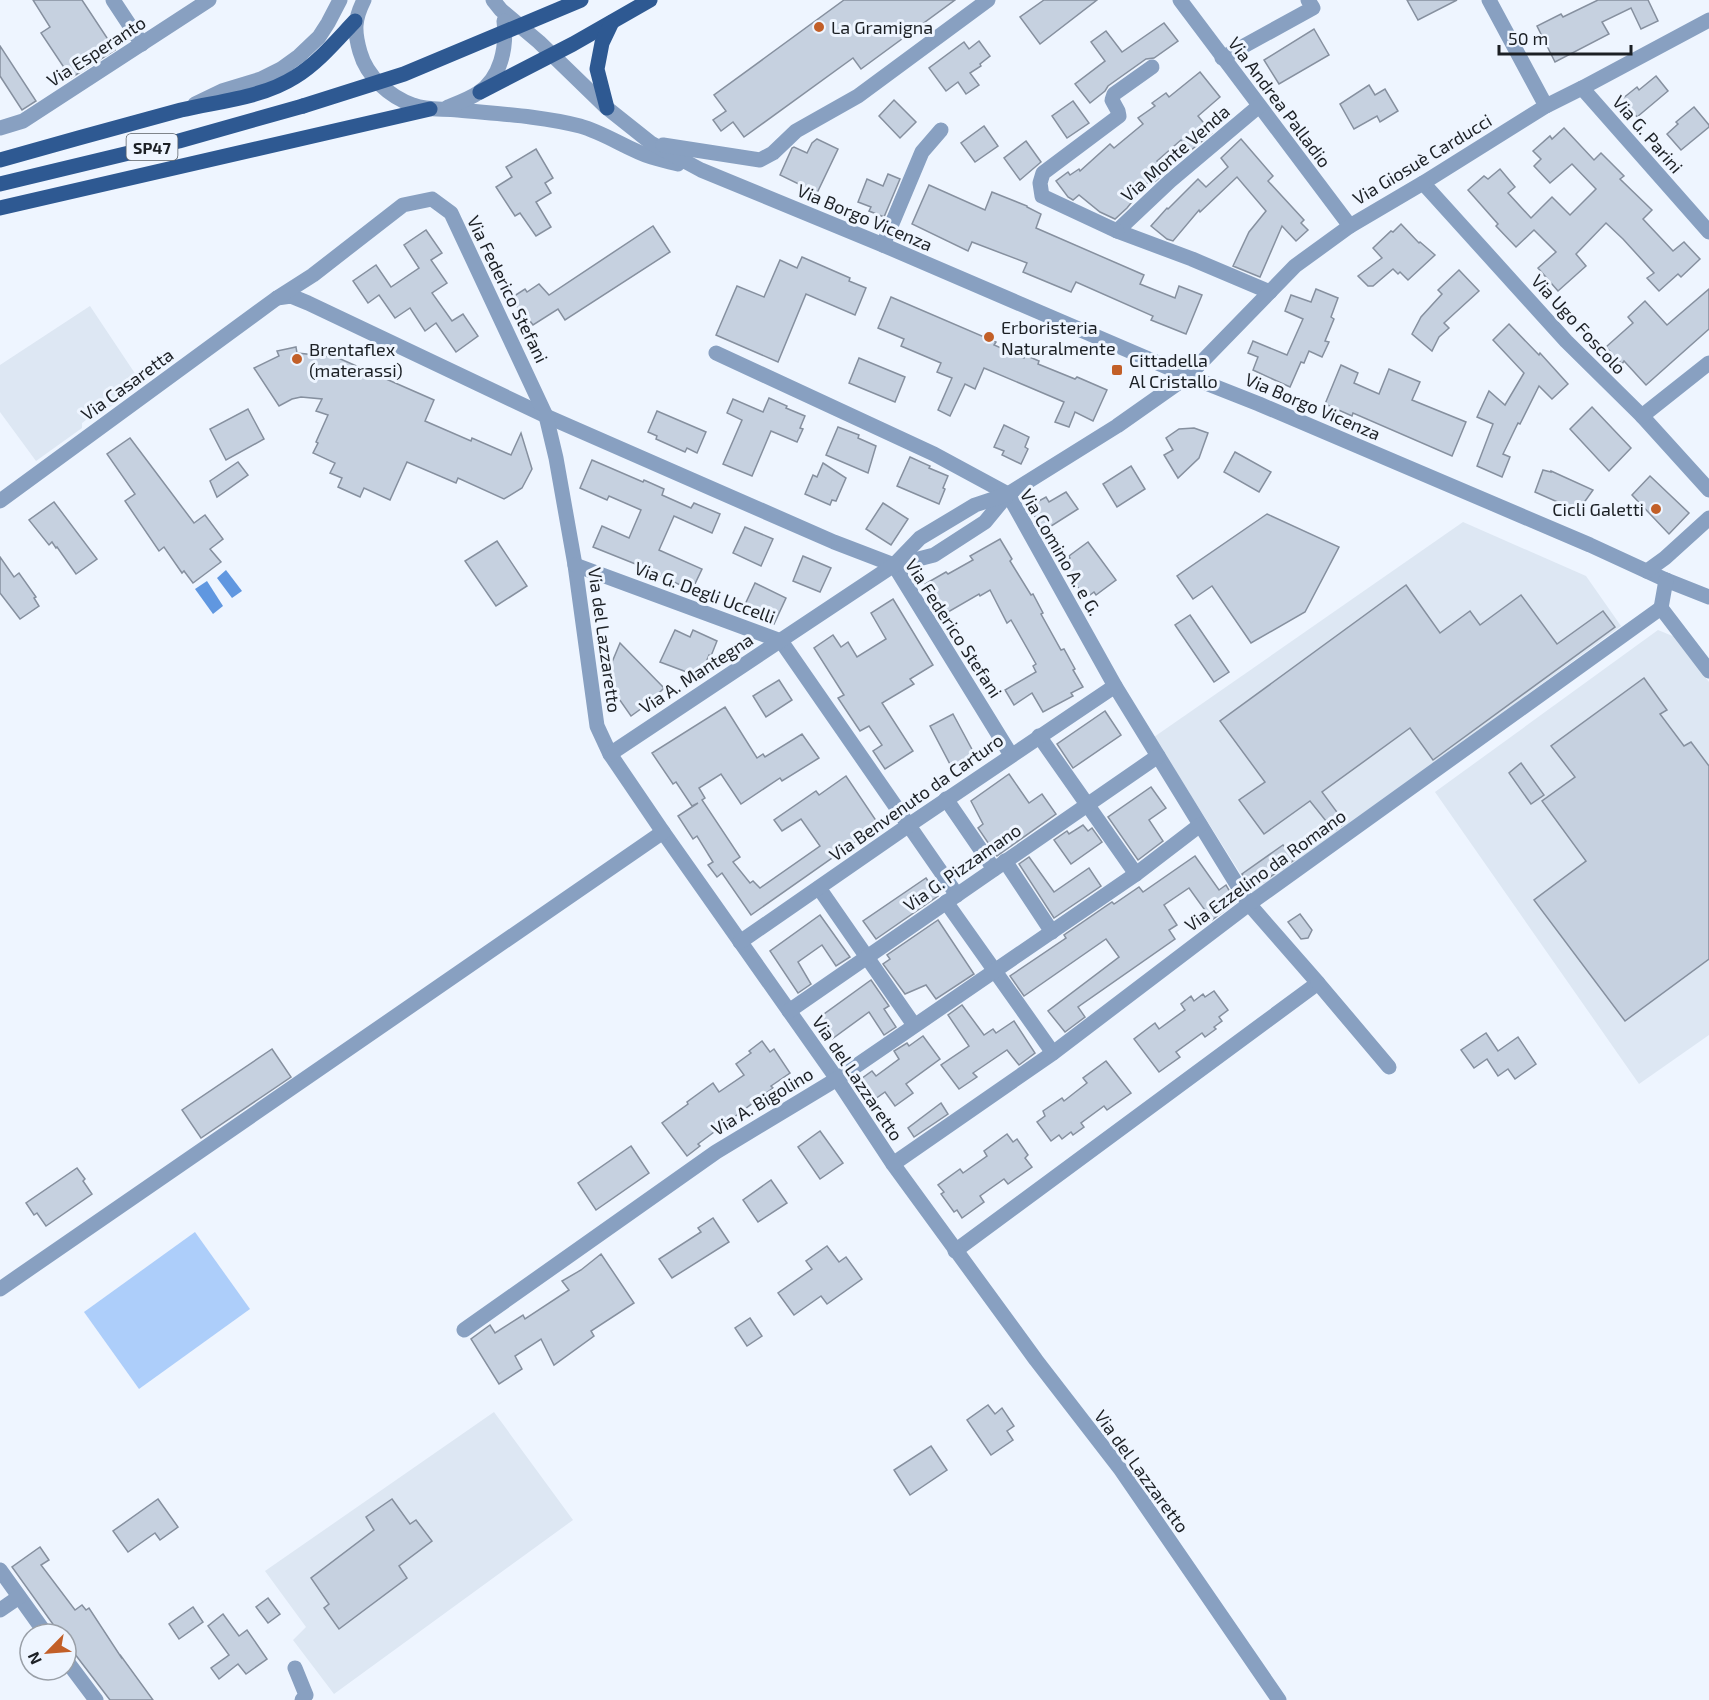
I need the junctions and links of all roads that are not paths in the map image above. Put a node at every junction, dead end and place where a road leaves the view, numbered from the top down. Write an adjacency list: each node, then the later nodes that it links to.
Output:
1 (113, 0): 15 (street)
2 (209, 0): 15 (street, Via Esperanto)
3 (340, 0): 25 (street)
4 (364, 0): 13 (street)
5 (581, 0): 32 (main road, SP47, bridge)
6 (650, 0): 14 (main road)
7 (988, 0): 28 (street)
8 (1180, 0): 17 (street, Via Andrea Palladio)
9 (1308, 0): 17 (street)
10 (1489, 0): 22 (street)
11 (497, 5): 16 (street, Via Borgo Vicenza); 20 (street, Via Borgo Vicenza)
12 (1709, 20): 19 (street, Via Giosuè Carducci)
13 (355, 21): 24 (street, Via Borgo Vicenza); 25 (main road)
14 (612, 22): 16 (main road); 23 (main road)
15 (142, 44): 26 (street, Via Esperanto)
16 (552, 55): 20 (main road); 23 (street, Via Borgo Vicenza)
17 (1222, 58): 21 (street, Via Andrea Palladio)
18 (1152, 66): 35 (street)
19 (1582, 88): 22 (street, Via Giosuè Carducci); 36 (street, Via G. Parini)
20 (480, 92): 24 (street, Via Borgo Vicenza)
21 (1259, 106): 34 (street, Via Andrea Palladio); 35 (street, Via Monte Venda)
22 (1546, 106): 31 (street, Via Giosuè Carducci)
23 (607, 108): 28 (street, Via Borgo Vicenza)
24 (438, 109): 30 (street, Via Borgo Vicenza); 33 (main road)
25 (182, 110): 29 (main road)
26 (0, 128)
27 (941, 130): 37 (street)
28 (651, 143): 30 (street, Via Borgo Vicenza)
29 (0, 160)
30 (701, 170): 37 (street, Via Borgo Vicenza)
31 (1423, 183): 34 (street, Via Giosuè Carducci); 44 (street, Via Ugo Foscolo)
32 (0, 184)
33 (0, 207)
34 (1350, 226): 38 (street, Via Giosuè Carducci)
35 (1117, 231): 38 (street)
36 (1709, 232)
37 (883, 245): 42 (street, Via Borgo Vicenza)
38 (1270, 292): 42 (street, Via Giosuè Carducci)
39 (277, 298): 43 (street, Via Federico Stefani); 43 (street, Via Federico Stefani); 47 (street, Via Casaretta)
40 (716, 354): 46 (street, Via Comino A. e G.)
41 (1709, 363): 44 (street)
42 (1188, 376): 46 (street, Via A. Mantegna); 51 (street, Via Borgo Vicenza)
43 (546, 416): 49 (street, Via del Lazzaretto); 50 (street, Via Federico Stefani)
44 (1642, 416): 45 (street, Via Ugo Foscolo)
45 (1709, 490)
46 (1008, 494): 50 (street, Via A. Mantegna); 50 (street, Via A. Mantegna); 57 (street, Via Comino A. e G.)
47 (0, 501)
48 (1709, 518): 51 (street)
49 (575, 565): 55 (street, Via G. Degli Uccelli); 59 (street, Via del Lazzaretto)
50 (894, 565): 55 (street, Via A. Mantegna); 60 (street, Via Federico Stefani)
51 (1647, 571): 52 (street, Via Borgo Vicenza)
52 (1666, 580): 53 (street, Via Borgo Vicenza); 54 (street)
53 (1709, 597)
54 (1661, 608): 56 (street); 71 (street, Via Ezzelino da Romano)
55 (781, 641): 59 (street, Via A. Mantegna); 64 (street, Via G. Degli Uccelli)
56 (1709, 671)
57 (1115, 686): 58 (street, Via Benvenuto da Carturo); 61 (street, Via Comino A. e G.)
58 (1038, 736): 60 (street, Via Benvenuto da Carturo); 63 (street)
59 (610, 754): 66 (street, Via del Lazzaretto)
60 (1011, 755): 62 (street, Via Benvenuto da Carturo)
61 (1158, 756): 63 (street, Via G. Pizzamano); 65 (street, Via Comino A. e G.)
62 (946, 799): 64 (street, Via Benvenuto da Carturo); 67 (street)
63 (1086, 804): 67 (street, Via G. Pizzamano); 68 (street)
64 (909, 825): 69 (street, Via Benvenuto da Carturo); 70 (street, Via G. Degli Uccelli)
65 (1200, 825): 68 (street, Via A. Bigolino); 71 (street, Via Comino A. e G.)
66 (663, 832): 73 (street, Via del Lazzaretto); 84 (street)
67 (999, 865): 70 (street, Via G. Pizzamano); 72 (street)
68 (1136, 874): 72 (street, Via A. Bigolino)
69 (819, 888): 73 (street, Via Benvenuto da Carturo); 74 (street)
70 (951, 898): 74 (street, Via G. Pizzamano); 75 (street, Via G. Degli Uccelli)
71 (1249, 904): 76 (street, Via Comino A. e G.); 79 (street, Via Ezzelino da Romano)
72 (1052, 932): 75 (street, Via A. Bigolino)
73 (740, 942): 77 (street, Via del Lazzaretto)
74 (866, 958): 77 (street, Via G. Pizzamano); 78 (street)
75 (994, 970): 78 (street, Via A. Bigolino); 79 (street, Via G. Degli Uccelli)
76 (1318, 983): 80 (street, Via Comino A. e G.); 83 (street)
77 (789, 1011): 81 (street, Via del Lazzaretto)
78 (914, 1025): 81 (street, Via A. Bigolino)
79 (1053, 1053): 82 (street, Via Ezzelino da Romano)
80 (1389, 1067)
81 (837, 1079): 82 (street, Via del Lazzaretto); 85 (street, Via A. Bigolino)
82 (893, 1164): 83 (street, Via del Lazzaretto)
83 (955, 1251): 94 (street, Via del Lazzaretto)
84 (0, 1289)
85 (464, 1330)
86 (0, 1570): 87 (street)
87 (19, 1597): 88 (street); 89 (street)
88 (0, 1610)
89 (37, 1622)
90 (295, 1668): 93 (street)
91 (78, 1676): 92 (street)
92 (96, 1700)
93 (302, 1700)
94 (1279, 1700)

